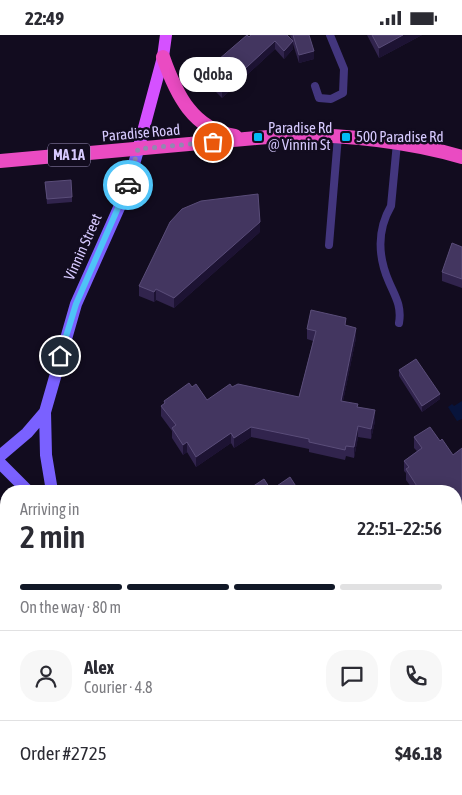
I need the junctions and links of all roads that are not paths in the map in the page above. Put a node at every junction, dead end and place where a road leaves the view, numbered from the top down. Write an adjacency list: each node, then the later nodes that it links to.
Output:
1 (166, 35): 3 (main road, Vinnin Street)
2 (330, 35): 4 (lane)
3 (164, 57): 6 (highway); 8 (main road, Vinnin Street)
4 (315, 86)
5 (338, 136): 6 (highway, Paradise Road / MA 1A); 7 (highway, Paradise Road / MA 1A); 11 (lane)
6 (251, 138): 8 (highway, Paradise Road / MA 1A)
7 (397, 143): 9 (highway, Paradise Road / MA 1A); 12 (lane)
8 (138, 149): 10 (highway, Paradise Road / MA 1A); 13 (main road, Vinnin Street)
9 (462, 157)
10 (0, 161)
11 (329, 245)
12 (399, 323)
13 (45, 412): 14 (main road, Vinnin Street); 17 (main road)
14 (0, 456)
15 (0, 463): 16 (main road)
16 (22, 485)
17 (51, 485)

